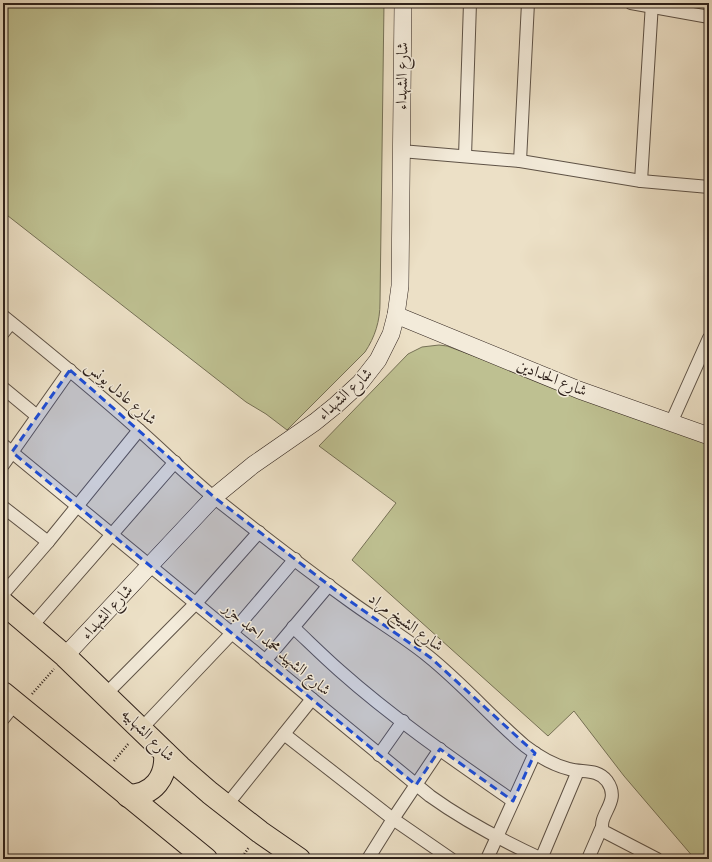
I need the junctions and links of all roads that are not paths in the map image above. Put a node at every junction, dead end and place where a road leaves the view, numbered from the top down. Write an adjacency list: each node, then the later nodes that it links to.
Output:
1 (403, 3): 7 (street, شارع الشهداء)
2 (470, 3): 8 (street)
3 (528, 3): 9 (street)
4 (630, 3): 5 (street)
5 (652, 5): 6 (street); 10 (street)
6 (709, 17)
7 (401, 151): 8 (street); 12 (street, شارع الشهداء)
8 (465, 156): 9 (street)
9 (520, 161): 10 (street)
10 (641, 181): 11 (street)
11 (709, 187)
12 (396, 315): 19 (street, شارع الحدادين); 25 (street, شارع الشهداء)
13 (7, 320): 14 (street); 16 (street, شارع عادل يونس)
14 (3, 333)
15 (709, 338): 19 (street)
16 (70, 370): 18 (street); 20 (street, شارع عادل يونس)
17 (3, 388): 18 (street)
18 (37, 416): 22 (street)
19 (671, 423): 21 (street, شارع الحدادين)
20 (139, 430): 23 (street, شارع عادل يونس); 26 (street)
21 (709, 436)
22 (7, 449): 24 (street); 26 (street, شارع الشهيد محمد احمد جزر)
23 (174, 462): 25 (street, شارع عادل يونس); 29 (street)
24 (3, 465)
25 (214, 497): 28 (street, شارع الشيخ مراد); 32 (street, شارع الشهداء)
26 (78, 506): 29 (street, شارع الشهيد محمد احمد جزر); 30 (street)
27 (3, 507): 30 (street)
28 (259, 532): 31 (street, شارع الشيخ مراد); 36 (street)
29 (112, 534): 32 (street, شارع الشهيد محمد احمد جزر); 37 (street)
30 (48, 542): 34 (street)
31 (295, 559): 33 (street, شارع الشيخ مراد); 39 (street)
32 (151, 566): 36 (street, شارع الشهيد محمد احمد جزر); 40 (street, شارع الشهداء)
33 (328, 585): 38 (street); 50 (street, شارع الشيخ مراد)
34 (3, 594)
35 (3, 602): 37 (highway, شارع الشهابيه)
36 (196, 603): 39 (street, شارع الشهيد محمد احمد جزر); 42 (street)
37 (32, 626): 40 (highway, شارع الشهابيه)
38 (293, 627): 41 (street); 45 (street)
39 (232, 633): 41 (street, شارع الشهيد محمد احمد جزر); 46 (street)
40 (65, 656): 42 (highway, شارع الشهابيه)
41 (265, 661): 43 (street, شارع الشهيد محمد احمد جزر)
42 (106, 694): 46 (highway, شارع الشهابيه)
43 (312, 699): 47 (street); 51 (street, شارع الشهيد محمد احمد جزر)
44 (10, 706): 54 (highway)
45 (403, 721): 48 (street); 51 (street)
46 (141, 729): 49 (highway, شارع الشهابيه)
47 (284, 734): 56 (street); 57 (street)
48 (440, 749): 53 (street); 55 (street)
49 (165, 753): 54 (highway); 56 (highway, شارع الشهابيه)
50 (535, 753): 52 (street, شارع الشيخ مراد); 55 (street)
51 (379, 755): 53 (street, شارع الشهيد محمد احمد جزر)
52 (578, 771): 58 (street, شارع الشيخ مراد); 65 (street)
53 (416, 785): 57 (street); 59 (street, شارع الشهيد محمد احمد جزر)
54 (128, 796): 60 (highway)
55 (513, 801): 59 (street)
56 (226, 806): 61 (highway, شارع الشهابيه)
57 (392, 819): 62 (street); 63 (street)
58 (602, 829): 66 (street, شارع الشيخ مراد); 67 (street)
59 (497, 838): 64 (street); 65 (street, شارع الشهيد محمد احمد جزر)
60 (206, 859)
61 (299, 859)
62 (368, 859)
63 (451, 859)
64 (487, 859)
65 (541, 859)
66 (588, 859)
67 (657, 859)

